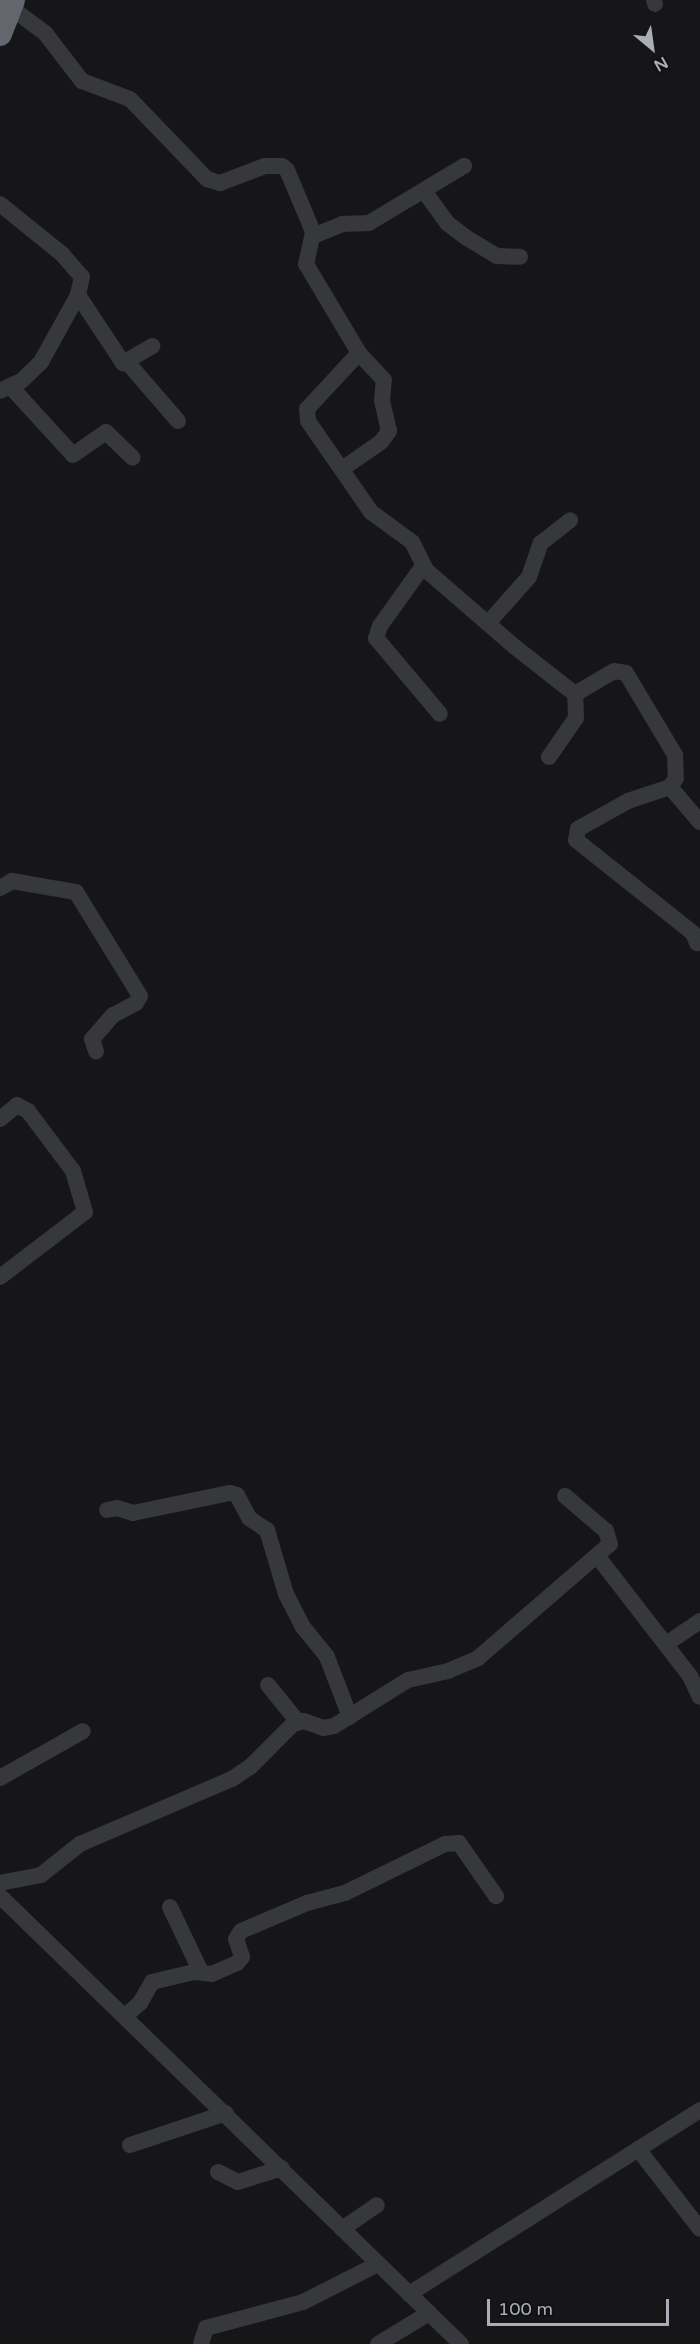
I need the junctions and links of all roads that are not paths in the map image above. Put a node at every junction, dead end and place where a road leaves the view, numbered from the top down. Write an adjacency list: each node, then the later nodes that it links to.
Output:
1 (12, 4): 2 (highway); 6 (street)
2 (0, 34)
3 (464, 166): 4 (street)
4 (424, 191): 6 (street); 7 (street)
5 (0, 204): 8 (street)
6 (313, 236): 10 (street)
7 (520, 258)
8 (78, 295): 11 (street); 12 (street)
9 (152, 346): 11 (street)
10 (359, 353): 15 (street); 15 (street)
11 (127, 362): 13 (street)
12 (5, 389): 14 (street)
13 (178, 421)
14 (133, 458)
15 (342, 469): 17 (street)
16 (570, 520): 18 (street)
17 (423, 566): 18 (street); 20 (street)
18 (489, 622): 19 (street)
19 (575, 694): 21 (street); 22 (street)
20 (440, 714)
21 (549, 757)
22 (670, 787): 23 (street); 25 (street)
23 (700, 822)
24 (0, 888): 26 (street)
25 (697, 943)
26 (96, 1051)
27 (0, 1119): 28 (street)
28 (0, 1277)
29 (565, 1496): 31 (street)
30 (107, 1510): 36 (street)
31 (598, 1557): 33 (street); 36 (street)
32 (700, 1621): 33 (street)
33 (666, 1644): 35 (street)
34 (268, 1685): 37 (street)
35 (700, 1697)
36 (350, 1717): 37 (street)
37 (298, 1722): 40 (street)
38 (83, 1731): 39 (street)
39 (0, 1778)
40 (0, 1883)
41 (0, 1896): 45 (street)
42 (496, 1896): 44 (street)
43 (170, 1907): 44 (street)
44 (201, 1972): 45 (street)
45 (125, 2016): 47 (street)
46 (699, 2112): 49 (street)
47 (226, 2113): 48 (street); 50 (street)
48 (130, 2145)
49 (638, 2149): 54 (street); 56 (street)
50 (282, 2168): 51 (street); 53 (street)
51 (218, 2172)
52 (377, 2205): 53 (street)
53 (342, 2229): 55 (street)
54 (700, 2229)
55 (376, 2265): 56 (street); 58 (street)
56 (409, 2294): 57 (street)
57 (429, 2313): 59 (street); 60 (street)
58 (201, 2344)
59 (378, 2344)
60 (461, 2344)

